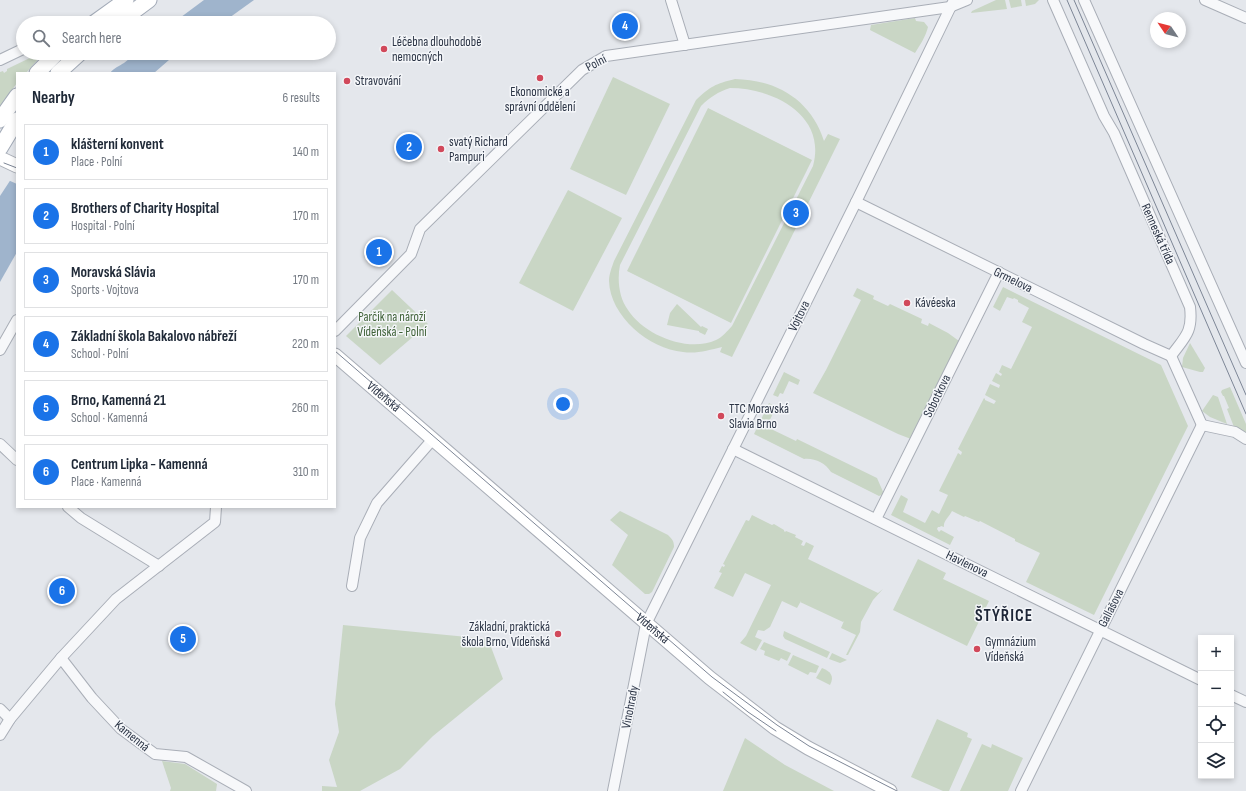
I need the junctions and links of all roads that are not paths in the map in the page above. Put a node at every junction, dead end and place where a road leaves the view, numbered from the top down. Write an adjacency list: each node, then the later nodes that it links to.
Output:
1 (126, 0): 9 (main road)
2 (149, 0): 10 (main road)
3 (671, 0): 12 (street)
4 (967, 0): 8 (street, Polní)
5 (1053, 0): 29 (street, Renneská třída)
6 (1084, 0): 30 (street)
7 (1205, 0): 11 (street)
8 (952, 4): 12 (street, Polní); 23 (street, Vojtova)
9 (101, 16)
10 (127, 16)
11 (1246, 18)
12 (685, 45): 26 (street, Polní)
13 (16, 52): 14 (street)
14 (0, 60)
15 (50, 60): 17 (main road)
16 (72, 60): 18 (main road)
17 (38, 72)
18 (59, 72)
19 (16, 97): 20 (main road)
20 (0, 120)
21 (16, 122): 22 (main road)
22 (0, 148)
23 (856, 202): 24 (street, Grmelova); 35 (street, Vojtova)
24 (999, 272): 29 (street, Grmelova); 39 (street, Sobotkova)
25 (16, 322): 27 (street)
26 (336, 330)
27 (0, 350)
28 (336, 356): 32 (main road, Vídeňská)
29 (1171, 356): 31 (street)
30 (1246, 363)
31 (1202, 425): 33 (street); 43 (street, Gallašova)
32 (433, 439): 41 (street); 42 (main road, Vídeňská)
33 (1246, 439)
34 (0, 444): 36 (street)
35 (733, 449): 39 (street, Havlenova); 42 (street, Vojtova)
36 (16, 459)
37 (69, 508): 40 (street)
38 (216, 508): 40 (street)
39 (876, 520): 43 (street, Havlenova)
40 (159, 566): 44 (street)
41 (352, 586)
42 (646, 624): 52 (street, Vinohrady); 53 (main road, Vídeňská)
43 (1100, 630): 45 (street, Havlenova); 54 (street, Gallašova)
44 (61, 658): 49 (street); 51 (street, Kamenná)
45 (1198, 679)
46 (1234, 696): 47 (street)
47 (1246, 702)
48 (0, 709): 49 (street)
49 (10, 719): 50 (street)
50 (0, 735)
51 (246, 791)
52 (613, 791)
53 (890, 791)
54 (1021, 791)

